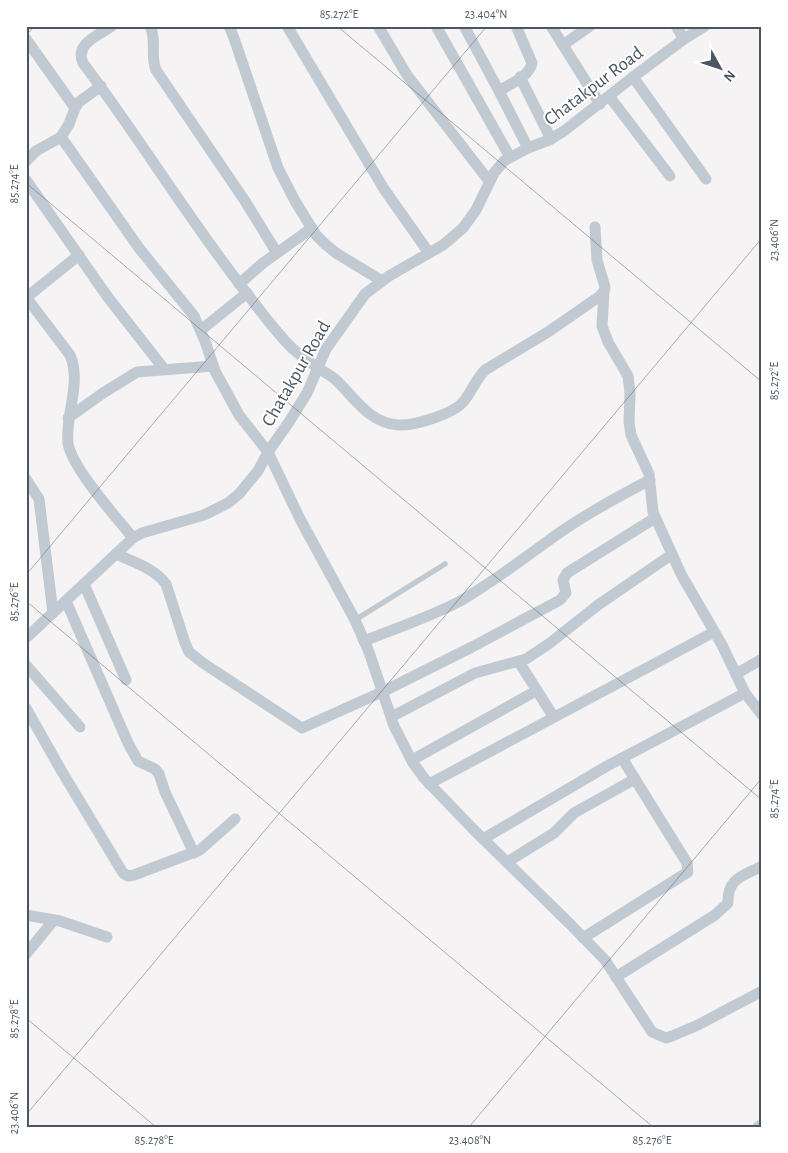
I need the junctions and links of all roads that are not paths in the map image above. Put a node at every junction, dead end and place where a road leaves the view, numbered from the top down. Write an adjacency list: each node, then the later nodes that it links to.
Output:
1 (112, 26): 18 (street)
2 (150, 26): 34 (street)
3 (229, 26): 33 (street)
4 (287, 26): 35 (street)
5 (378, 26): 31 (street)
6 (436, 26): 26 (street)
7 (464, 26): 19 (street)
8 (516, 26): 16 (street)
9 (551, 26): 15 (street)
10 (590, 26): 15 (street)
11 (676, 26): 14 (street)
12 (705, 26): 14 (street, Chatakpur Road)
13 (26, 39): 22 (street)
14 (684, 39): 17 (street, Chatakpur Road)
15 (562, 45): 21 (street)
16 (520, 77): 19 (street); 24 (street)
17 (633, 77): 20 (street, Chatakpur Road); 29 (street)
18 (101, 86): 22 (street); 38 (street)
19 (500, 91): 25 (street)
20 (610, 96): 21 (street, Chatakpur Road); 28 (street)
21 (600, 104): 24 (street, Chatakpur Road)
22 (75, 108): 23 (street)
23 (61, 137): 27 (street); 41 (street)
24 (551, 139): 25 (street, Chatakpur Road)
25 (528, 148): 26 (street, Chatakpur Road)
26 (510, 157): 31 (street, Chatakpur Road)
27 (26, 161)
28 (670, 176)
29 (706, 179)
30 (26, 180): 36 (street)
31 (489, 181): 35 (street, Chatakpur Road)
32 (595, 227): 39 (street)
33 (312, 228): 34 (street); 37 (street)
34 (277, 253): 38 (street)
35 (429, 253): 37 (street, Chatakpur Road)
36 (79, 255): 40 (street); 44 (street)
37 (382, 281): 43 (street, Chatakpur Road)
38 (243, 288): 41 (street); 43 (street)
39 (604, 292): 43 (street); 48 (street)
40 (27, 297): 45 (street)
41 (201, 330): 42 (street)
42 (213, 366): 44 (street); 46 (street)
43 (318, 368): 46 (street, Chatakpur Road)
44 (164, 369): 45 (street)
45 (68, 418): 50 (street)
46 (268, 452): 50 (street, Chatakpur Road); 57 (street)
47 (27, 480): 56 (street)
48 (650, 480): 49 (street); 60 (street)
49 (655, 518): 52 (street); 67 (street)
50 (133, 538): 51 (street, Chatakpur Road)
51 (116, 554): 54 (street, Chatakpur Road); 67 (street)
52 (672, 555): 58 (street); 62 (street)
53 (445, 564): 57 (lane)
54 (84, 584): 55 (street, Chatakpur Road); 65 (street)
55 (66, 601): 56 (street, Chatakpur Road); 80 (street)
56 (53, 612): 59 (street, Chatakpur Road)
57 (355, 620): 60 (street)
58 (714, 632): 64 (street); 71 (street)
59 (26, 638)
60 (364, 641): 67 (street)
61 (762, 659): 64 (street)
62 (518, 662): 66 (street); 72 (street)
63 (26, 665): 73 (street)
64 (736, 674): 68 (street)
65 (126, 680)
66 (536, 691): 71 (street); 75 (street)
67 (382, 692): 72 (street)
68 (745, 693): 70 (street); 74 (street)
69 (26, 708): 80 (street)
70 (762, 715)
71 (553, 716): 77 (street)
72 (391, 717): 75 (street)
73 (80, 727)
74 (622, 758): 76 (street); 79 (street)
75 (412, 760): 77 (street)
76 (635, 779): 81 (street); 86 (street)
77 (429, 784): 79 (street)
78 (235, 819): 80 (street)
79 (483, 839): 81 (street)
80 (194, 852)
81 (507, 862): 86 (street)
82 (762, 866): 88 (street)
83 (26, 915): 84 (street)
84 (54, 920): 85 (street); 87 (street)
85 (107, 937)
86 (583, 938): 88 (street)
87 (26, 954)
88 (616, 977): 89 (street)
89 (762, 991)
90 (762, 1125): 91 (street)
91 (758, 1127)

